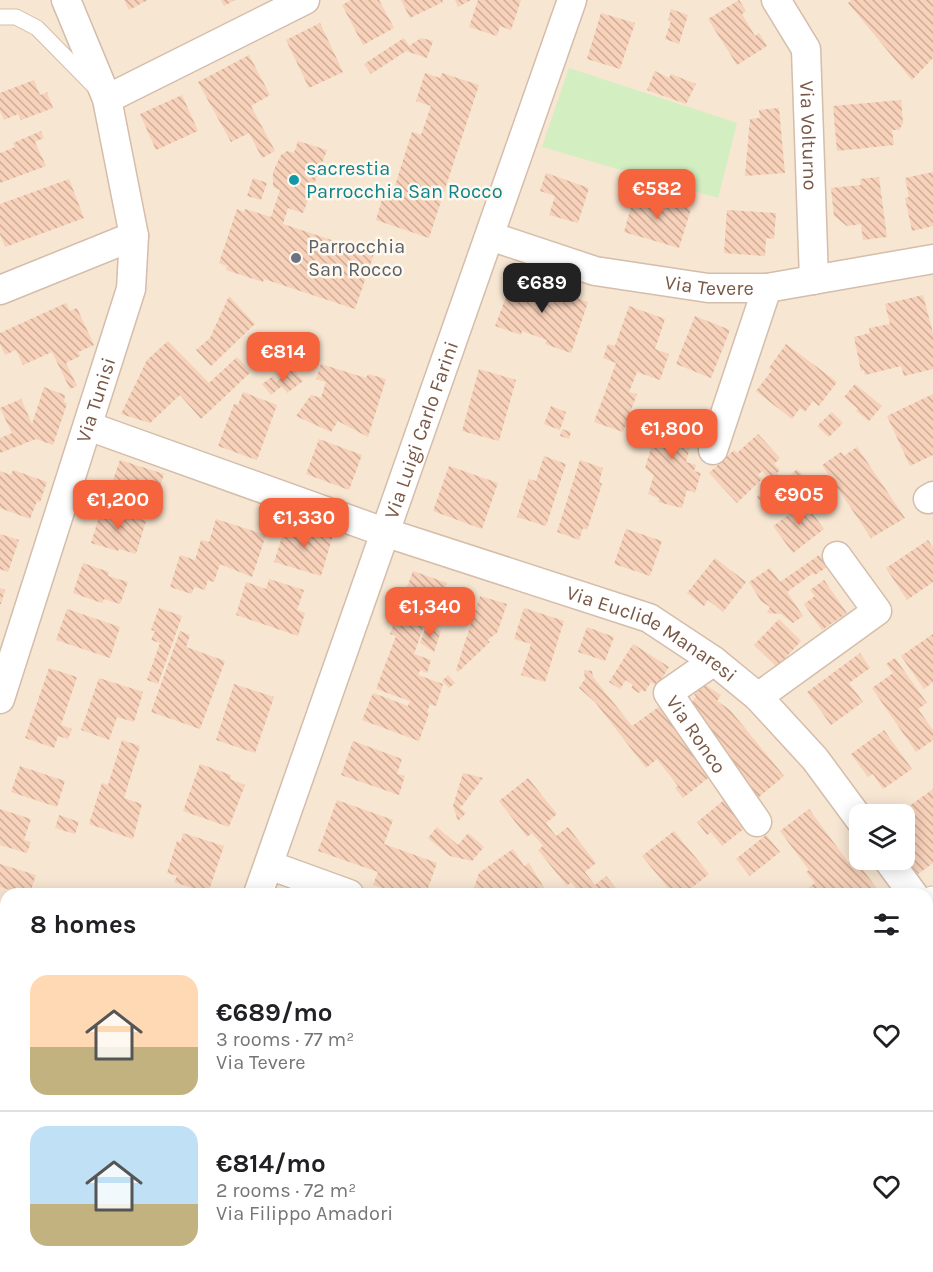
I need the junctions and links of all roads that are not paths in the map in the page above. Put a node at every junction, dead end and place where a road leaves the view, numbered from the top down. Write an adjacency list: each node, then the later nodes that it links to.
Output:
1 (66, 0): 6 (street, Via Tunisi)
2 (305, 0): 6 (street)
3 (572, 0): 8 (street, Via Luigi Carlo Farini)
4 (776, 0): 10 (street, Via Volturno)
5 (0, 17): 6 (lane)
6 (107, 99): 7 (street, Via Tunisi)
7 (134, 236): 12 (street); 13 (street, Via Tunisi)
8 (490, 236): 11 (street, Via Tevere); 15 (street, Via Luigi Carlo Farini)
9 (933, 259): 10 (street, Via Tevere)
10 (814, 280): 11 (street, Via Tevere)
11 (766, 288): 14 (street)
12 (0, 290)
13 (88, 426): 15 (street, Via Euclide Manaresi); 19 (street, Via Tunisi)
14 (713, 450)
15 (384, 532): 17 (street, Via Euclide Manaresi); 22 (street, Via Luigi Carlo Farini)
16 (837, 556): 18 (street)
17 (714, 661): 18 (street, Via Euclide Manaresi); 21 (street, Via Ronco)
18 (758, 696): 20 (street, Via Euclide Manaresi)
19 (0, 699)
20 (849, 805)
21 (757, 822)
22 (268, 866): 24 (street, Via Luigi Carlo Farini); 25 (street)
23 (895, 870): 26 (street)
24 (260, 888)
25 (332, 888)
26 (909, 888)

